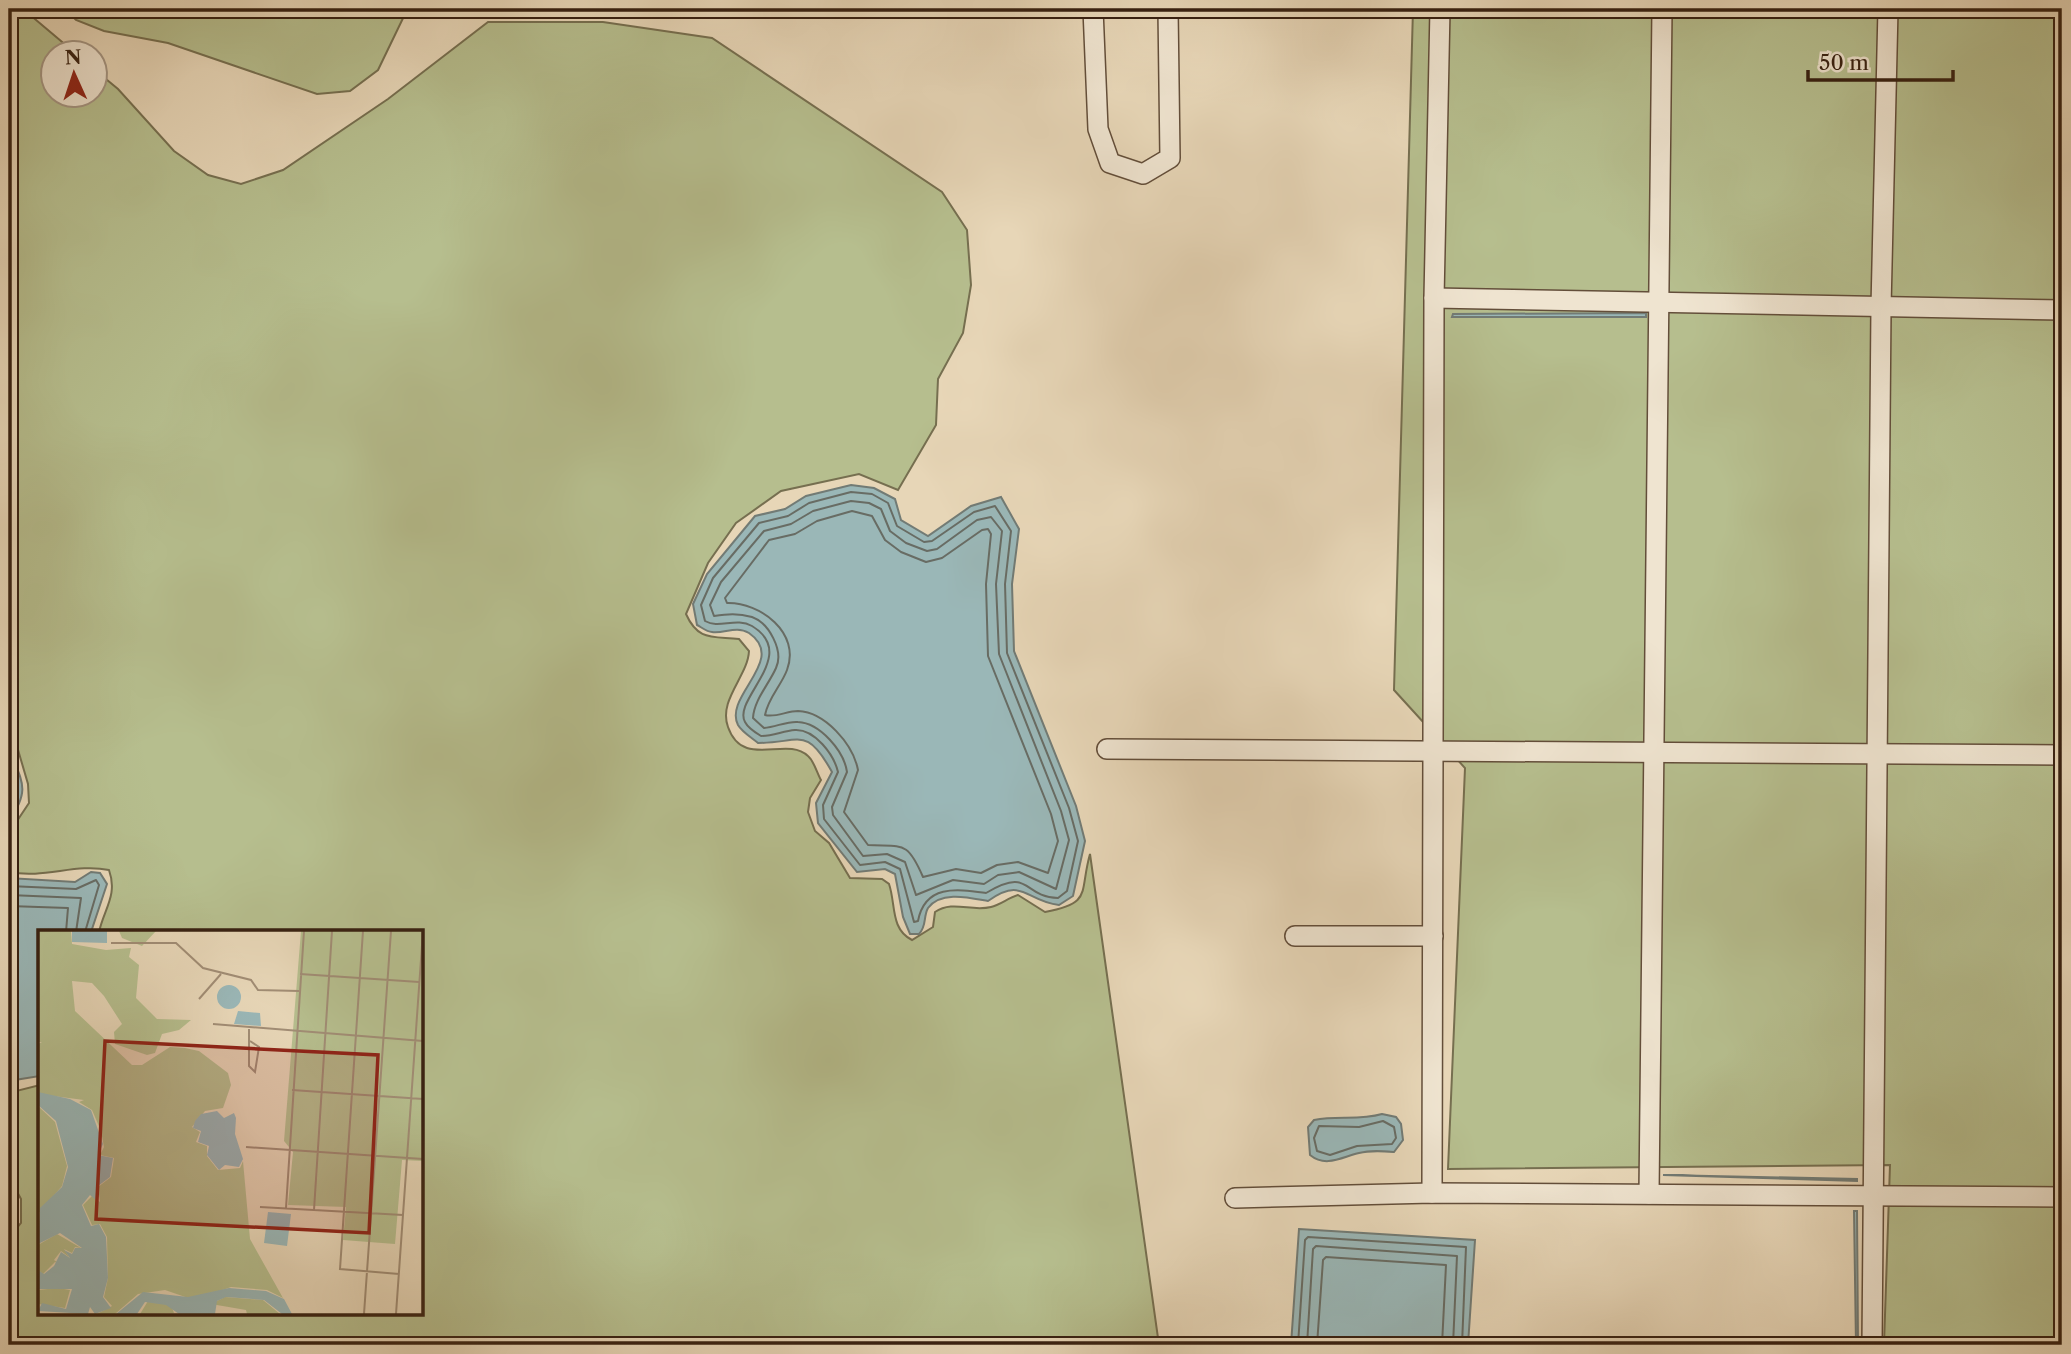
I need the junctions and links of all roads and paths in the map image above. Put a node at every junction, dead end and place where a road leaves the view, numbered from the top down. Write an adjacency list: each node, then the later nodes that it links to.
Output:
1 (1093, 9): 2 (street)
2 (1168, 9)
3 (1440, 9): 6 (street)
4 (1662, 9): 7 (street)
5 (1888, 9): 8 (street)
6 (1434, 299): 7 (street); 11 (street)
7 (1658, 303): 8 (street); 12 (street)
8 (1881, 307): 9 (street); 13 (street)
9 (2062, 310)
10 (1107, 749): 11 (street)
11 (1433, 751): 12 (street); 16 (street)
12 (1654, 753): 13 (street); 18 (street)
13 (1877, 754): 14 (street); 19 (street)
14 (2062, 755)
15 (1295, 936): 16 (street)
16 (1433, 936): 17 (street)
17 (1432, 1193): 18 (street); 21 (street)
18 (1649, 1194): 19 (street)
19 (1873, 1196): 20 (street); 22 (street)
20 (2062, 1197)
21 (1235, 1198)
22 (1872, 1345)

